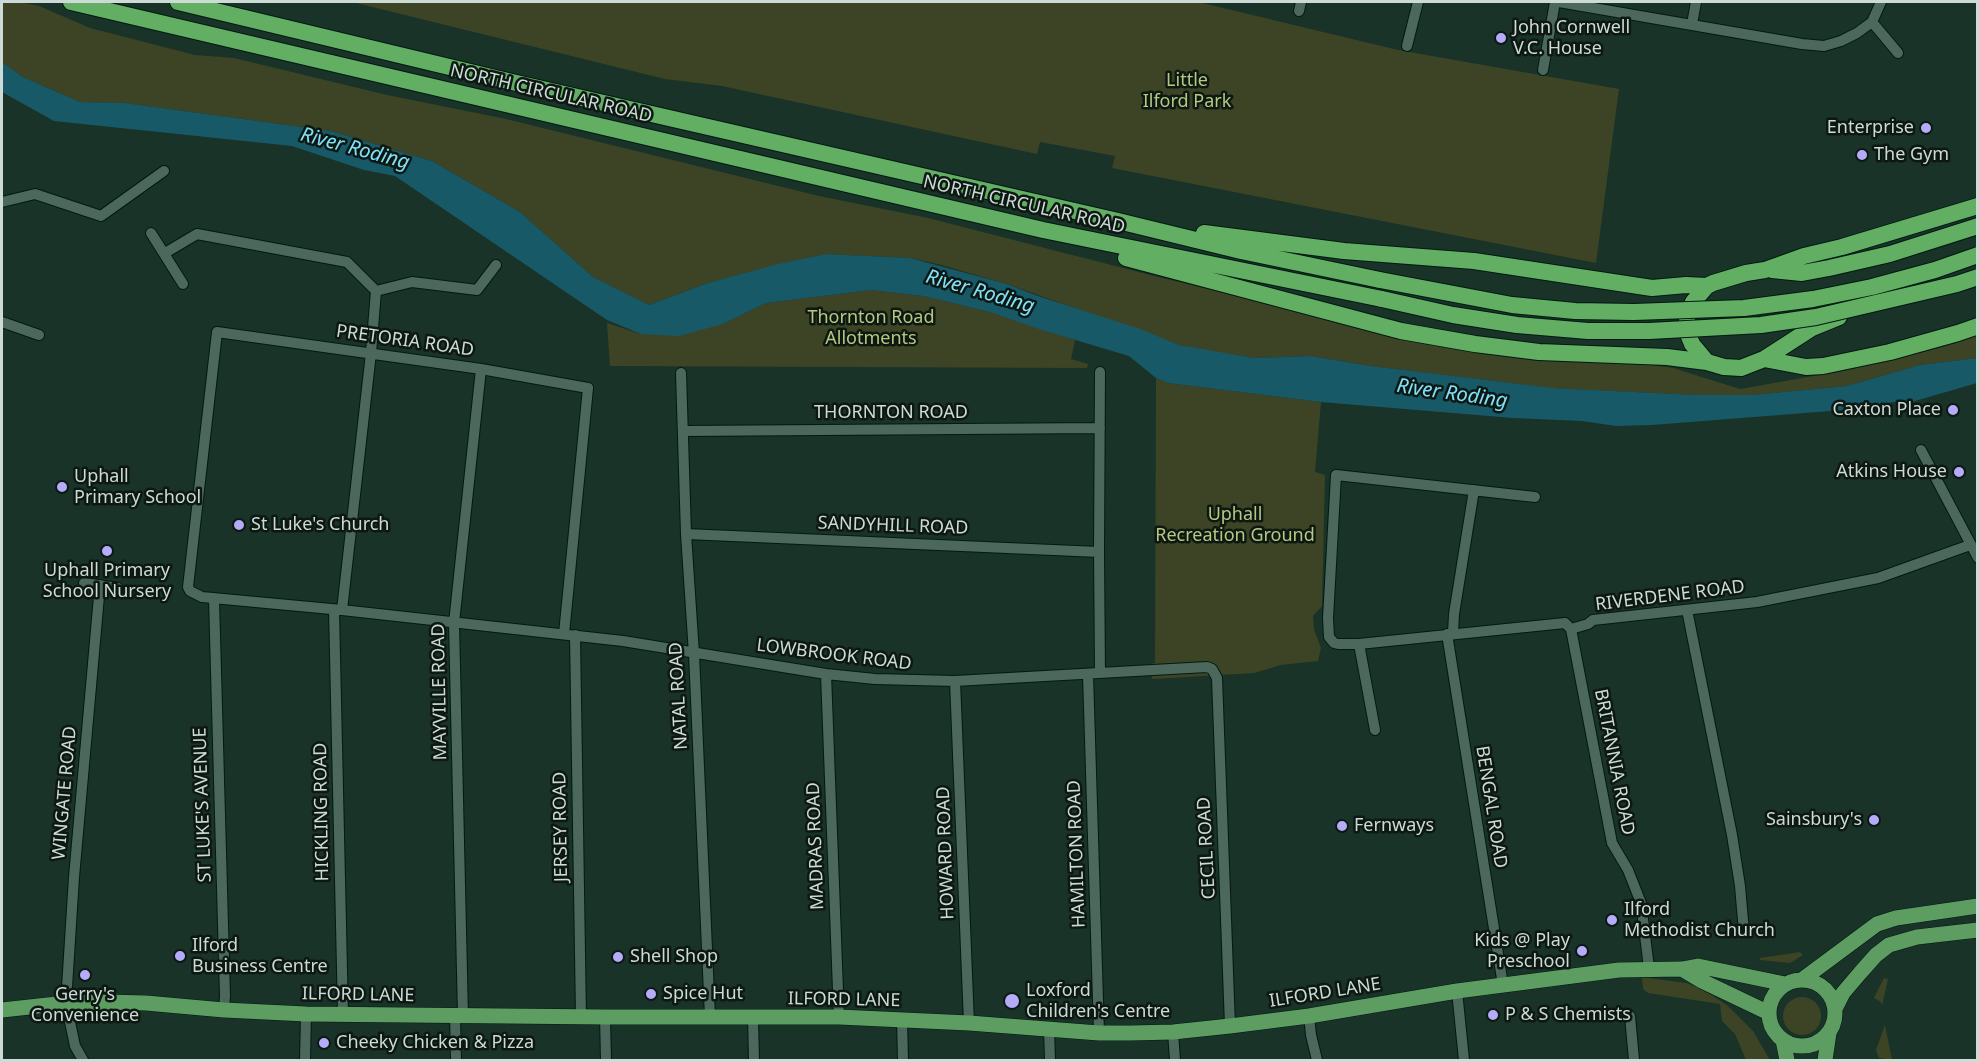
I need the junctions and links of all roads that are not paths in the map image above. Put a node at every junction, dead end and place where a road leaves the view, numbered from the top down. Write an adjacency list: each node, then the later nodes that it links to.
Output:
1 (71, 2): 17 (highway, NORTH CIRCULAR ROAD)
2 (178, 2): 15 (highway, NORTH CIRCULAR ROAD)
3 (1418, 2): 9 (street)
4 (1557, 2): 8 (street); 11 (street)
5 (1696, 2): 8 (street)
6 (1881, 2): 7 (street)
7 (1872, 22): 8 (street); 10 (street)
8 (1692, 24)
9 (1407, 46)
10 (1898, 53)
11 (1543, 70)
12 (164, 171): 13 (street)
13 (2, 202)
14 (1977, 206): 22 (highway)
15 (1118, 221): 20 (highway, NORTH CIRCULAR ROAD, bridge); 25 (highway)
16 (1977, 226): 22 (highway)
17 (1042, 230): 23 (highway, NORTH CIRCULAR ROAD, bridge); 32 (highway)
18 (151, 233): 19 (street)
19 (165, 253): 24 (street); 26 (street)
20 (1977, 255)
21 (496, 265): 26 (street)
22 (1765, 270): 25 (highway)
23 (1976, 282): 31 (highway)
24 (183, 284)
25 (1707, 286): 32 (highway)
26 (376, 291): 30 (street, HICKLING ROAD)
27 (2, 322): 29 (street)
28 (1977, 326): 31 (highway)
29 (39, 335)
30 (371, 353): 33 (street, PRETORIA ROAD); 49 (street, PRETORIA ROAD); 51 (street, HICKLING ROAD)
31 (1764, 359): 32 (highway)
32 (1707, 362)
33 (481, 369): 36 (street, PRETORIA ROAD); 53 (street, MAYVILLE ROAD)
34 (681, 372): 38 (street, NATAL ROAD)
35 (1100, 372): 37 (street)
36 (588, 388): 56 (street, JERSEY ROAD)
37 (1100, 428): 38 (street, THORNTON ROAD); 44 (street)
38 (683, 431): 42 (street, NATAL ROAD)
39 (1921, 450): 43 (street)
40 (1474, 490): 41 (street); 55 (street, BENGAL ROAD); 57 (street, RIVERDENE ROAD)
41 (1535, 497)
42 (686, 534): 44 (street, SANDYHILL ROAD); 58 (street, NATAL ROAD)
43 (1970, 544): 45 (street); 52 (street, RIVERDENE ROAD)
44 (1099, 552): 60 (street)
45 (1977, 558)
46 (84, 583): 47 (street)
47 (100, 585): 48 (street); 74 (street, WINGATE ROAD)
48 (118, 588)
49 (190, 591): 50 (street, LOWBROOK ROAD)
50 (214, 599): 51 (street, LOWBROOK ROAD); 77 (street, ST LUKE'S AVENUE)
51 (338, 610): 53 (street, LOWBROOK ROAD); 80 (street, HICKLING ROAD)
52 (1687, 610): 54 (street, RIVERDENE ROAD); 67 (street)
53 (454, 623): 56 (street, LOWBROOK ROAD); 81 (street, MAYVILLE ROAD)
54 (1571, 628): 55 (street, RIVERDENE ROAD); 68 (street, BRITANNIA ROAD)
55 (1450, 634): 57 (street, RIVERDENE ROAD); 72 (street, BENGAL ROAD)
56 (569, 635): 58 (street, LOWBROOK ROAD); 84 (street, JERSEY ROAD)
57 (1359, 644): 64 (street)
58 (694, 654): 61 (street, LOWBROOK ROAD); 86 (street, NATAL ROAD)
59 (1212, 669): 60 (street, LOWBROOK ROAD); 91 (street, CECIL ROAD)
60 (1100, 673): 62 (street, LOWBROOK ROAD)
61 (826, 674): 63 (street, LOWBROOK ROAD); 87 (street, MADRAS ROAD)
62 (1088, 674): 63 (street, LOWBROOK ROAD); 94 (street, HAMILTON ROAD)
63 (955, 681): 90 (street, HOWARD ROAD)
64 (1375, 730)
65 (1977, 906): 70 (main road)
66 (1977, 930): 75 (main road)
67 (1744, 932)
68 (1649, 968): 69 (main road, ILFORD LANE); 72 (main road, ILFORD LANE)
69 (1682, 969): 71 (main road, ILFORD LANE); 78 (main road, ILFORD LANE)
70 (1803, 979): 71 (main road); 75 (main road)
71 (1785, 984): 78 (main road)
72 (1503, 985): 73 (main road, ILFORD LANE)
73 (1456, 991): 82 (main road, ILFORD LANE); 106 (street)
74 (66, 1003): 76 (main road, ILFORD LANE); 77 (main road, ILFORD LANE); 97 (street, WINGATE ROAD)
75 (1836, 1007): 95 (main road)
76 (2, 1010)
77 (224, 1010): 79 (main road, ILFORD LANE)
78 (1769, 1013): 96 (main road)
79 (306, 1014): 80 (main road, ILFORD LANE); 98 (street)
80 (344, 1014): 81 (main road, ILFORD LANE)
81 (459, 1016): 84 (main road, ILFORD LANE); 99 (street, MAYVILLE ROAD)
82 (1308, 1016): 91 (main road, ILFORD LANE); 105 (street)
83 (1630, 1016): 107 (street)
84 (581, 1017): 85 (main road, ILFORD LANE)
85 (605, 1017): 86 (main road, ILFORD LANE); 100 (street)
86 (710, 1017): 88 (main road, ILFORD LANE)
87 (839, 1017): 88 (main road, ILFORD LANE); 89 (main road, ILFORD LANE)
88 (753, 1018): 101 (street)
89 (902, 1020): 90 (main road, ILFORD LANE); 102 (street)
90 (969, 1023): 92 (main road, ILFORD LANE)
91 (1230, 1026): 93 (main road, ILFORD LANE)
92 (1050, 1029): 94 (main road, ILFORD LANE); 103 (street)
93 (1173, 1032): 94 (main road, ILFORD LANE); 104 (street)
94 (1100, 1033)
95 (1829, 1033): 96 (main road); 109 (main road)
96 (1783, 1040): 108 (main road)
97 (83, 1060)
98 (305, 1060)
99 (456, 1060)
100 (606, 1060)
101 (754, 1060)
102 (903, 1060)
103 (1050, 1060)
104 (1175, 1060)
105 (1317, 1060)
106 (1464, 1060)
107 (1634, 1060)
108 (1787, 1060)
109 (1825, 1060)

